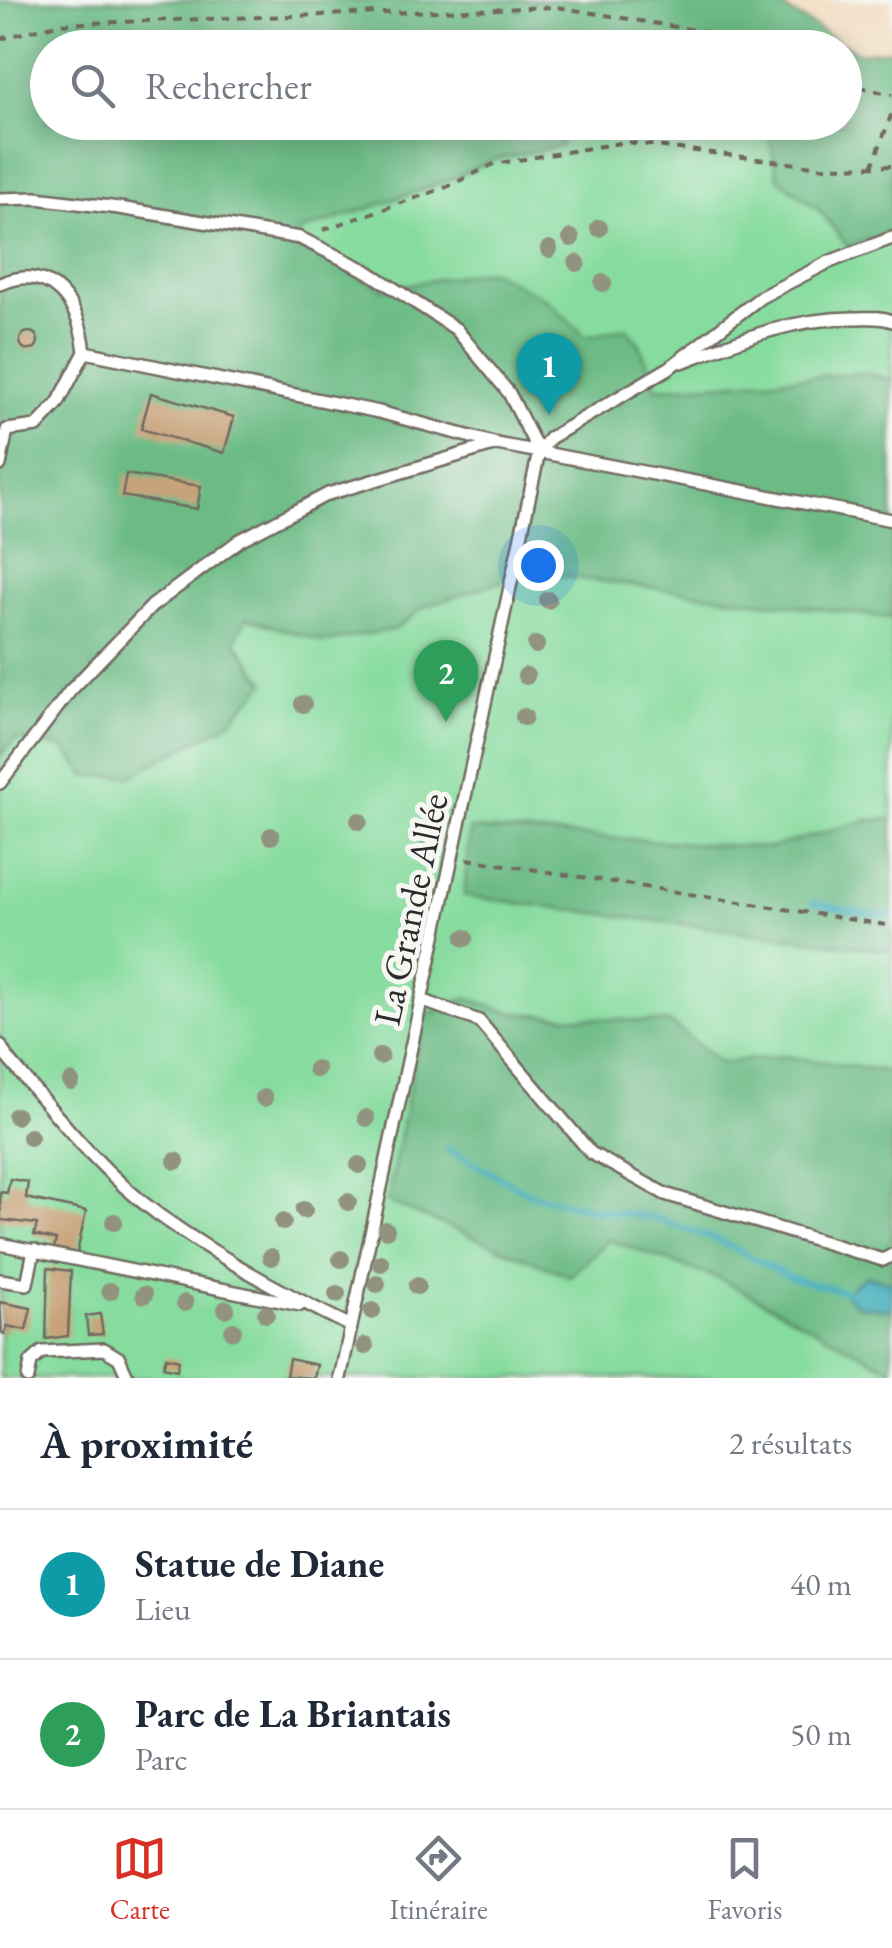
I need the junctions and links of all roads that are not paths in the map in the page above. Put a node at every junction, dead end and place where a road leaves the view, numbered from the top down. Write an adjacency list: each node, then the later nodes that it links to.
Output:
1 (0, 199): 9 (lane)
2 (892, 238): 6 (lane)
3 (0, 284): 5 (lane)
4 (892, 321): 6 (lane)
5 (85, 352): 7 (lane); 8 (lane)
6 (669, 368): 9 (lane)
7 (4, 427): 10 (lane)
8 (497, 444): 9 (lane); 12 (lane)
9 (539, 452): 11 (lane); 13 (lane, La Grande Allée)
10 (0, 465)
11 (892, 520)
12 (0, 783)
13 (421, 1000): 17 (lane); 20 (lane, La Grande Allée)
14 (0, 1044): 19 (lane)
15 (0, 1244): 16 (lane)
16 (34, 1250): 18 (lane); 19 (lane)
17 (892, 1255)
18 (0, 1280)
19 (314, 1308): 20 (lane)
20 (350, 1326): 23 (lane, La Grande Allée)
21 (28, 1378): 22 (lane)
22 (128, 1378)
23 (340, 1378)

